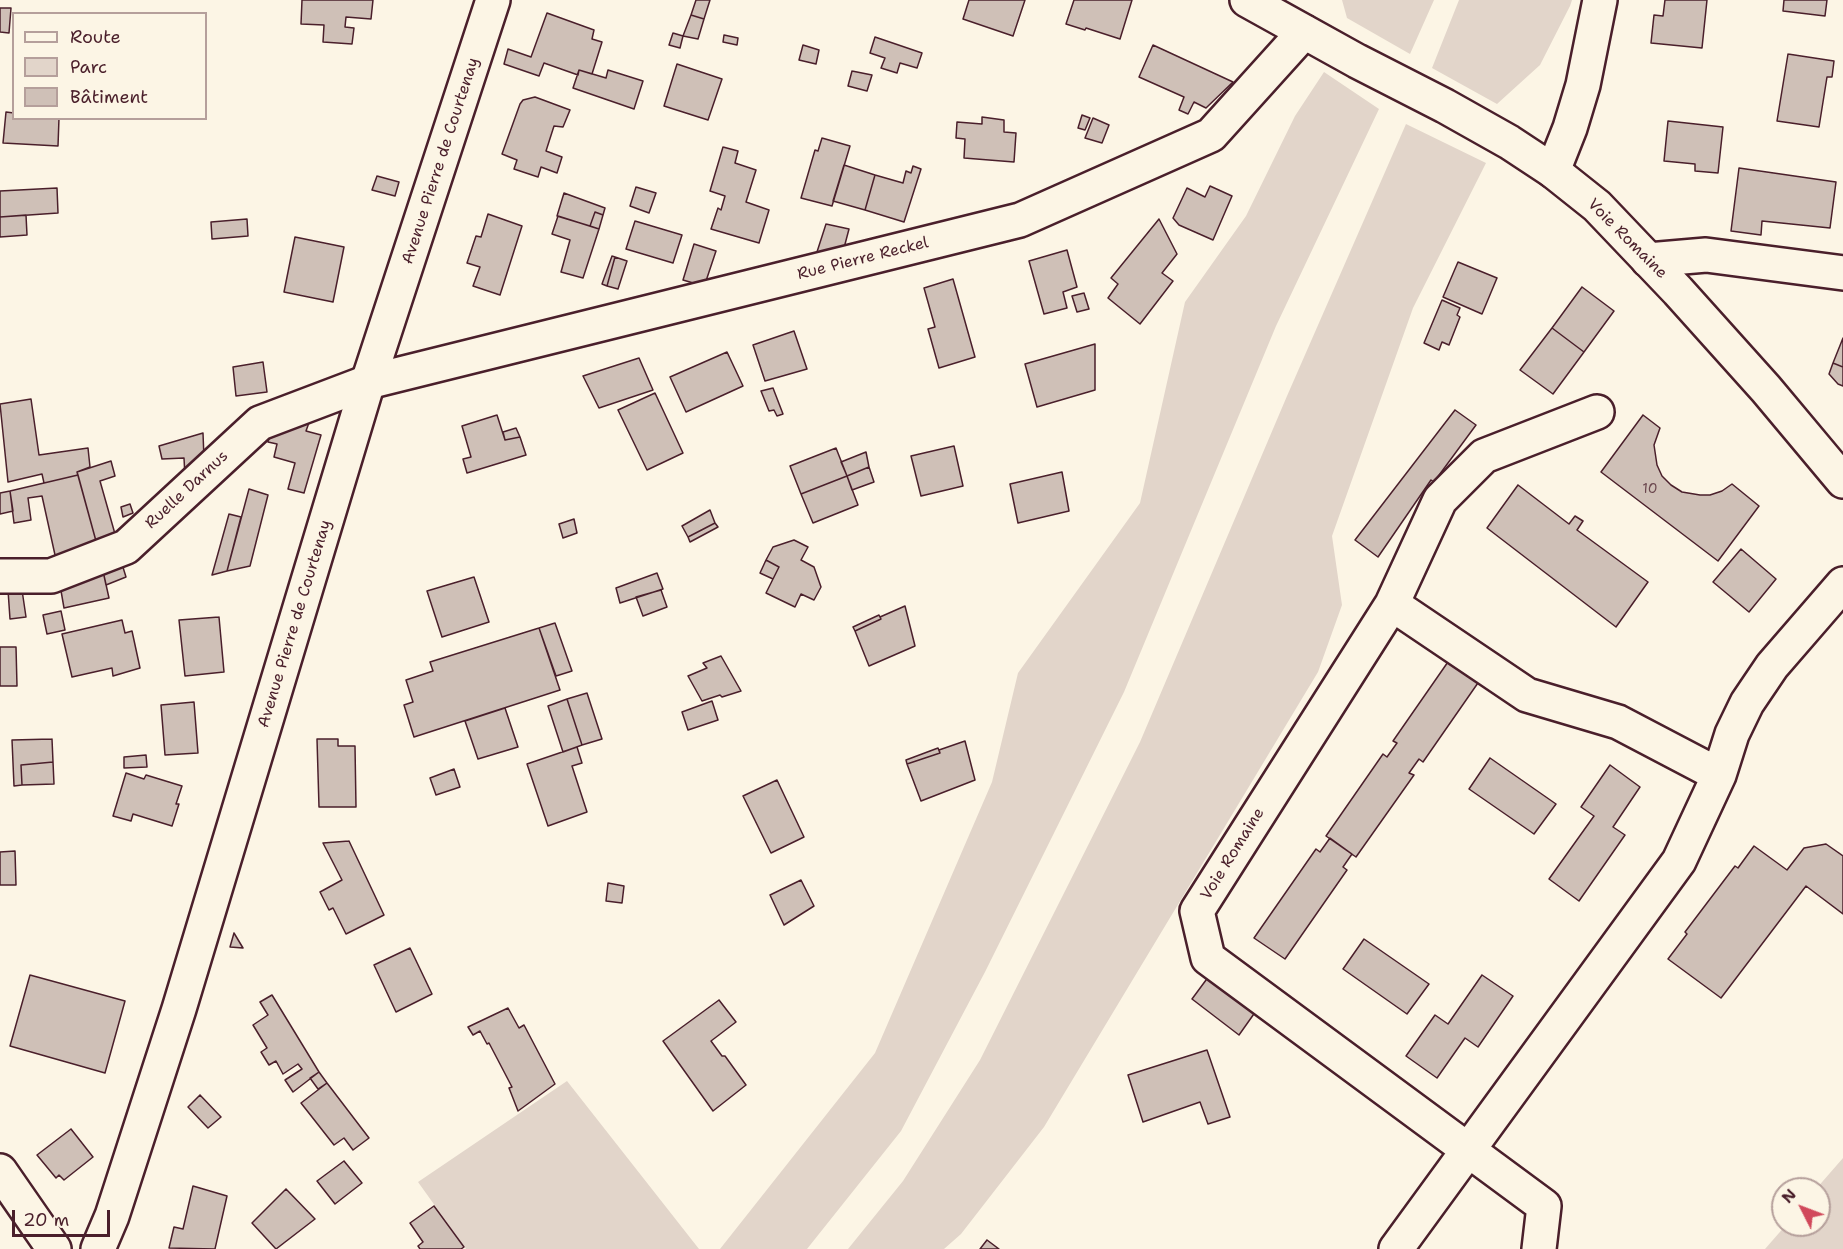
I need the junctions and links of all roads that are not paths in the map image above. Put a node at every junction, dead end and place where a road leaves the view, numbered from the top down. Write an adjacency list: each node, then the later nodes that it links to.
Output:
1 (493, 0): 8 (street, Avenue Pierre de Courtenay)
2 (1246, 0): 4 (street, Voie Romaine)
3 (1600, 0): 5 (street)
4 (1304, 32): 5 (street, Voie Romaine); 8 (street, Rue Pierre Reckel)
5 (1553, 171): 6 (street, Voie Romaine)
6 (1648, 260): 7 (street); 10 (street, Voie Romaine)
7 (1843, 273)
8 (368, 382): 11 (street, Ruelle Darnus); 18 (street, Avenue Pierre de Courtenay)
9 (1597, 412): 13 (street, Voie Romaine)
10 (1843, 481)
11 (0, 576)
12 (1843, 584): 14 (street)
13 (1392, 604): 14 (street); 15 (street, Voie Romaine)
14 (1719, 775): 15 (street)
15 (1469, 1149): 19 (street); 20 (street, Voie Romaine)
16 (0, 1171): 17 (street)
17 (54, 1249)
18 (98, 1249)
19 (1396, 1249)
20 (1539, 1249)

